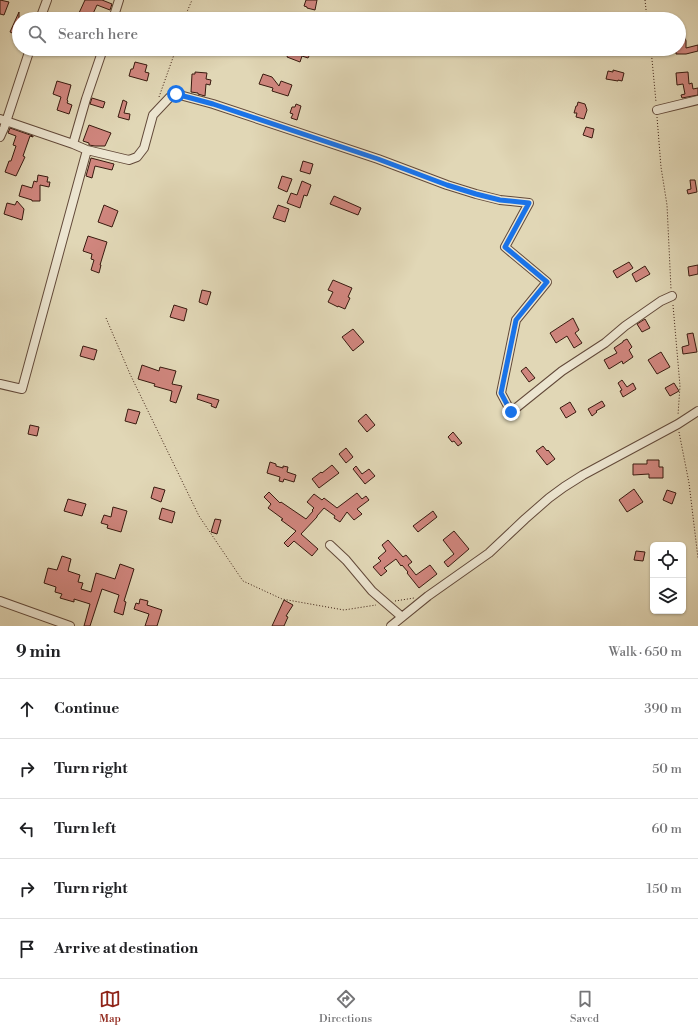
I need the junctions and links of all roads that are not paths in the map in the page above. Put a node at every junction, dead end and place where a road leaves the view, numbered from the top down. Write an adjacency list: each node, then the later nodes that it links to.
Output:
1 (47, 0): 3 (street)
2 (119, 0): 4 (street)
3 (43, 12)
4 (115, 12)
5 (27, 56): 9 (street)
6 (101, 56): 11 (street)
7 (698, 100): 8 (street)
8 (657, 110)
9 (3, 120): 10 (street); 11 (street)
10 (0, 136)
11 (73, 144): 12 (street)
12 (87, 150): 13 (street); 14 (street)
13 (672, 296)
14 (0, 384)
15 (698, 411): 18 (street)
16 (330, 545): 18 (street)
17 (0, 602): 19 (street)
18 (402, 617): 20 (street)
19 (70, 626)
20 (391, 626)

